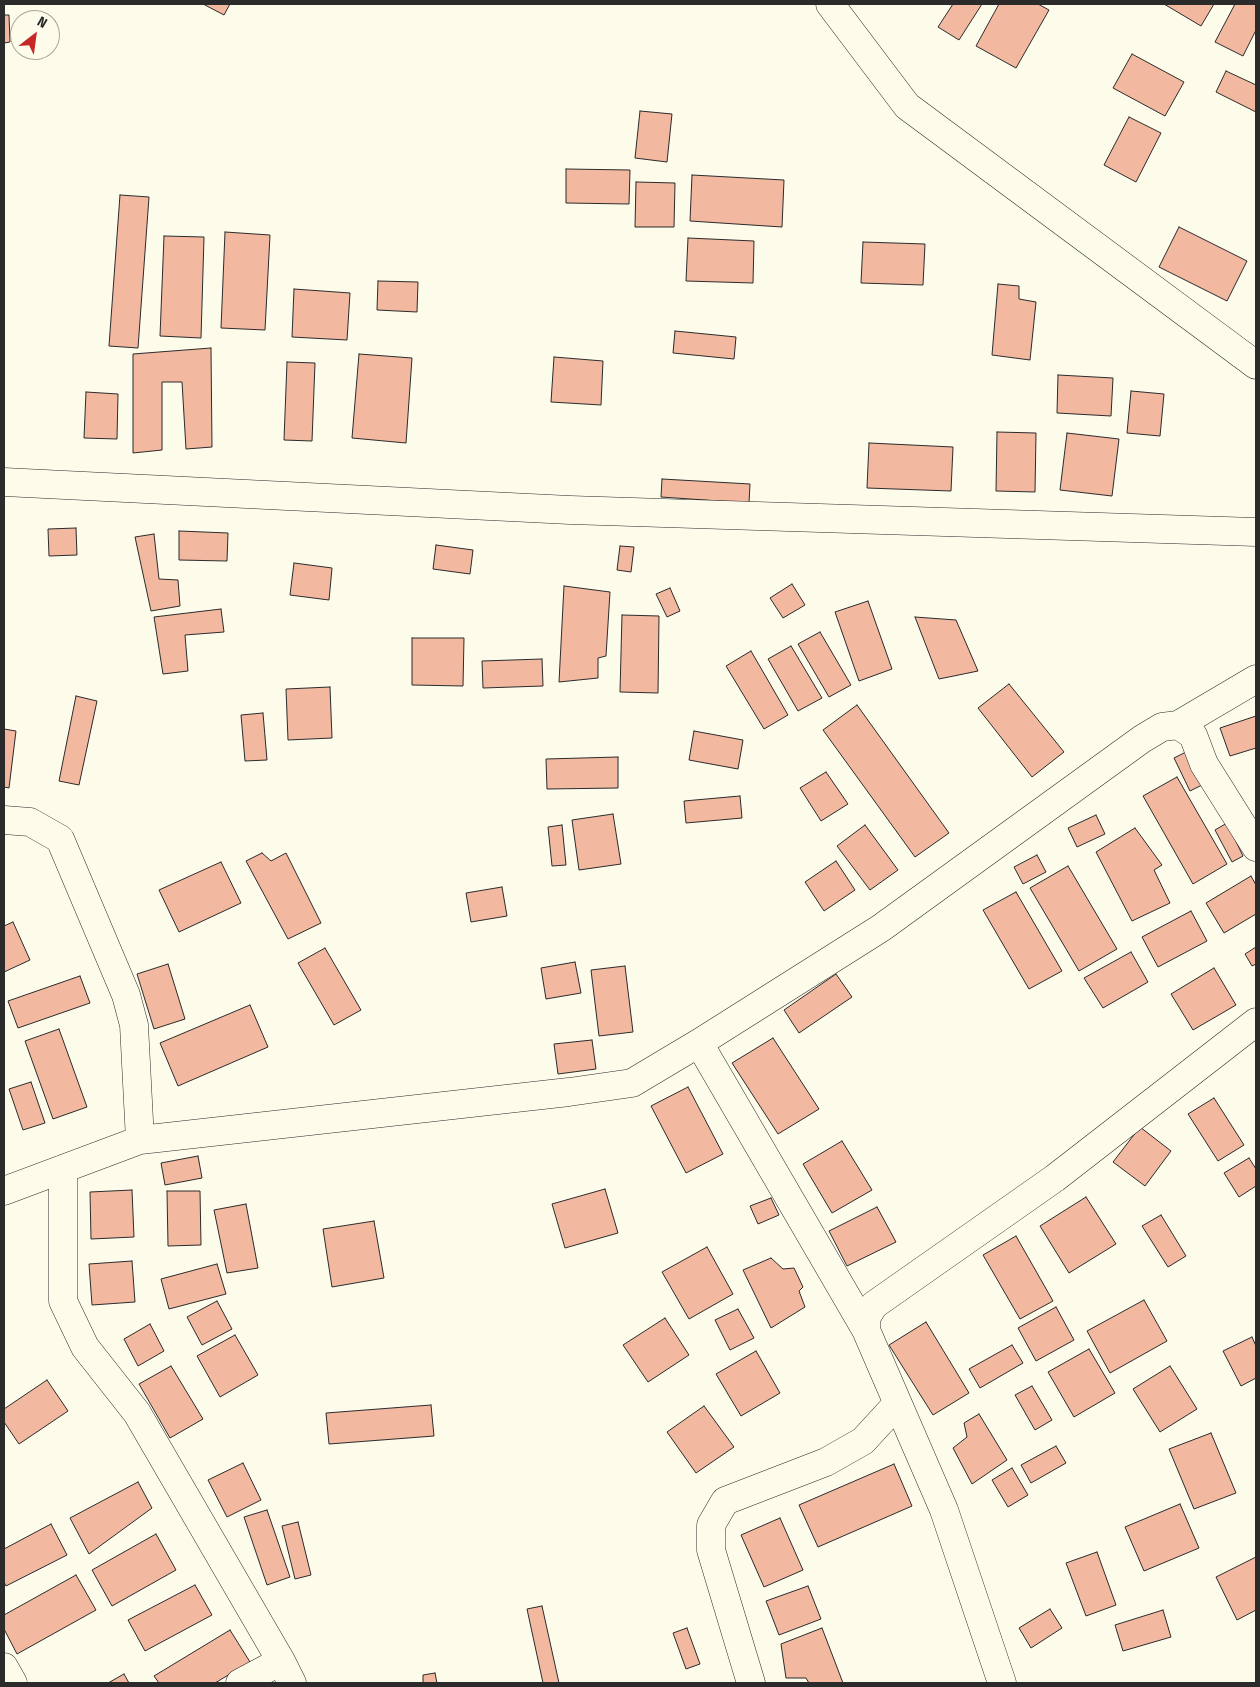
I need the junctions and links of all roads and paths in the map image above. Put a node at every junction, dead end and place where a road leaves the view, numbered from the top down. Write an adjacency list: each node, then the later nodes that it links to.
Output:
1 (830, 4): 2 (street)
2 (1256, 366)
3 (4, 482): 4 (street)
4 (1256, 532)
5 (1256, 679): 6 (street)
6 (1178, 725): 8 (street); 10 (street)
7 (4, 820): 11 (street)
8 (1256, 846)
9 (1256, 1022): 14 (street)
10 (699, 1043): 11 (street); 14 (street)
11 (140, 1140): 12 (street)
12 (63, 1169): 13 (street); 17 (street)
13 (4, 1191)
14 (866, 1330): 15 (street)
15 (897, 1404): 20 (street); 21 (street)
16 (4, 1667): 18 (street)
17 (286, 1672): 19 (street)
18 (14, 1683)
19 (240, 1683)
20 (751, 1683)
21 (1002, 1683)

